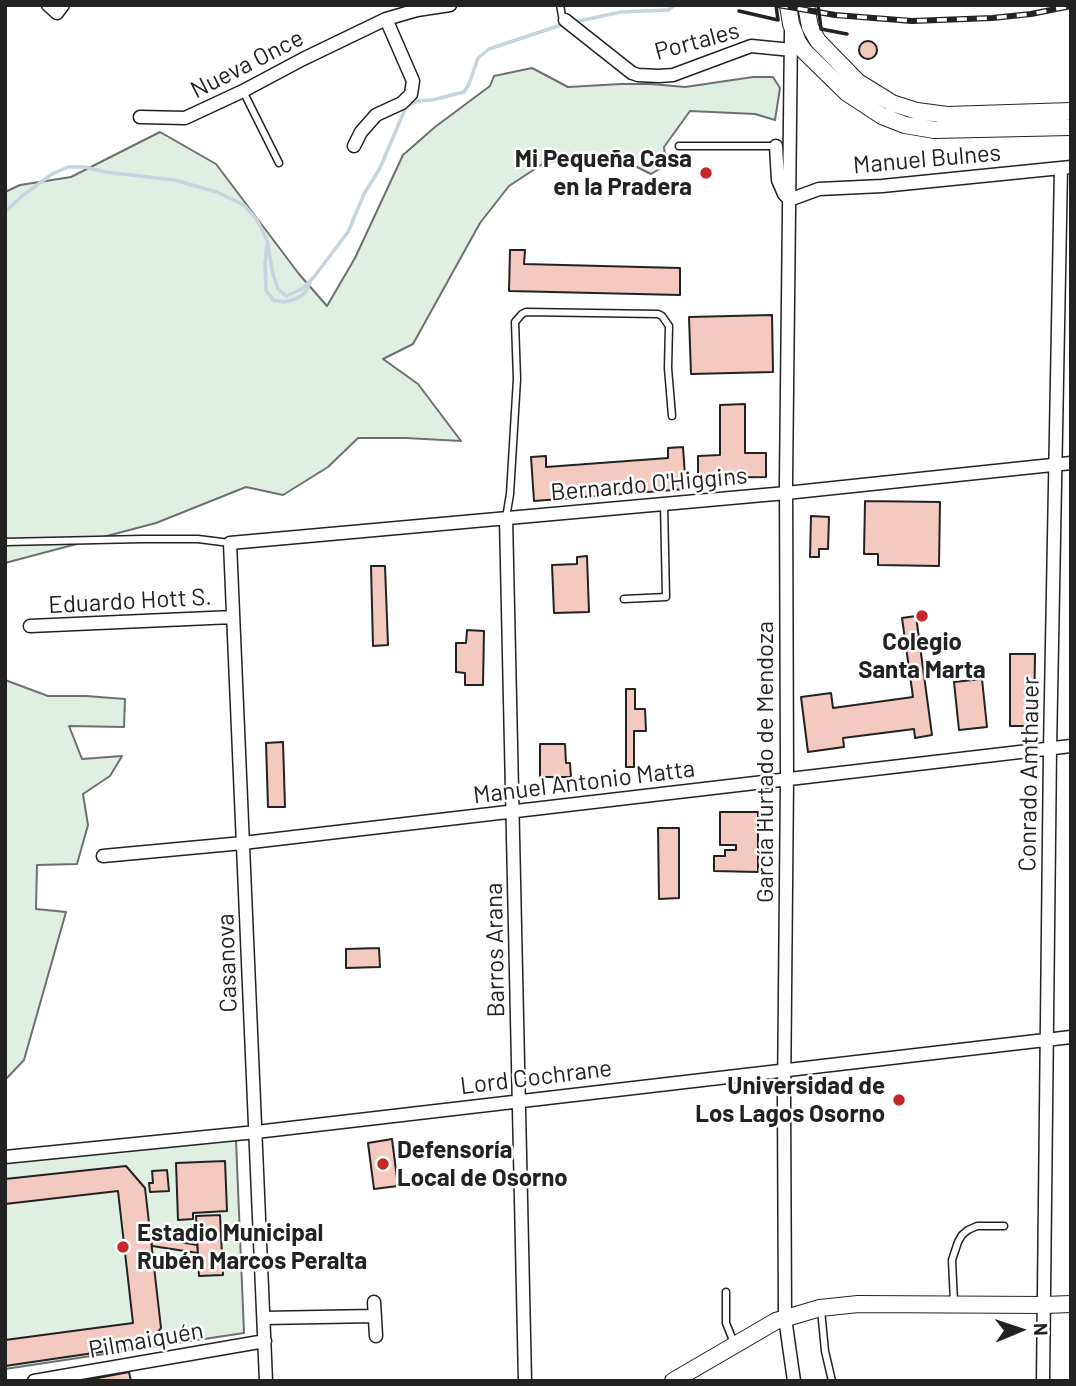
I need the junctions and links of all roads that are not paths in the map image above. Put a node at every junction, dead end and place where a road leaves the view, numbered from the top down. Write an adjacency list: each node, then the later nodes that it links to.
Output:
1 (450, 5): 5 (street, Nueva Once)
2 (560, 5): 7 (lane, Portales)
3 (788, 5): 8 (main road)
4 (806, 5): 13 (main road)
5 (409, 8): 6 (street, Nueva Once)
6 (386, 19): 10 (street, Nueva Once); 15 (street)
7 (569, 24): 9 (street, Portales)
8 (790, 24): 9 (street); 13 (main road)
9 (792, 50): 20 (street)
10 (243, 91): 12 (street, Nueva Once); 18 (lane)
11 (1071, 111): 13 (main road)
12 (140, 117)
13 (1019, 121): 14 (main road)
14 (1071, 127)
15 (354, 146)
16 (679, 146): 17 (lane)
17 (776, 146): 20 (street, García Hurtado de Mendoza)
18 (279, 163)
19 (1066, 167): 20 (street, Manuel Bulnes); 23 (street, Conrado Amthauer)
20 (789, 200): 24 (street, García Hurtado de Mendoza)
21 (672, 416): 26 (lane)
22 (1071, 463): 23 (street, Bernardo O'Higgins)
23 (1056, 465): 24 (street, Bernardo O'Higgins); 33 (street, Conrado Amthauer)
24 (786, 493): 25 (street, Bernardo O'Higgins); 34 (street, García Hurtado de Mendoza)
25 (664, 504): 26 (street, Bernardo O'Higgins); 29 (lane)
26 (506, 518): 28 (street, Bernardo O'Higgins); 35 (street, Barros Arana)
27 (5, 542): 28 (lane)
28 (230, 542): 30 (street, Casanova)
29 (624, 598)
30 (233, 617): 31 (street, Eduardo Hott S.); 36 (street, Casanova)
31 (30, 626)
32 (1071, 746): 33 (street, Manuel Antonio Matta)
33 (1050, 749): 34 (street, Manuel Antonio Matta); 39 (street, Conrado Amthauer)
34 (787, 779): 35 (street, Manuel Antonio Matta); 40 (street, García Hurtado de Mendoza)
35 (513, 811): 36 (street, Manuel Antonio Matta); 41 (street, Barros Arana)
36 (243, 843): 37 (street, Manuel Antonio Matta); 42 (street, Casanova)
37 (103, 856)
38 (1071, 1037): 39 (street, Lord Cochrane)
39 (1047, 1040): 40 (street, Lord Cochrane); 49 (street, Conrado Amthauer)
40 (784, 1070): 41 (street, Lord Cochrane); 53 (street, García Hurtado de Mendoza)
41 (519, 1100): 42 (street, Lord Cochrane); 59 (street, Barros Arana)
42 (256, 1132): 43 (street, Lord Cochrane); 52 (street, Casanova)
43 (5, 1157)
44 (1004, 1226): 47 (lane)
45 (726, 1292): 56 (lane)
46 (374, 1302): 51 (street)
47 (954, 1304): 49 (main road); 50 (main road)
48 (1071, 1304): 49 (main road)
49 (1045, 1305): 63 (street, Conrado Amthauer)
50 (820, 1308): 53 (main road); 62 (lane)
51 (374, 1316): 52 (street); 54 (street)
52 (264, 1318): 55 (street, Casanova)
53 (785, 1318): 56 (main road); 61 (street, García Hurtado de Mendoza)
54 (376, 1336)
55 (265, 1341): 57 (street, Pilmaiquén); 58 (street, Casanova)
56 (735, 1345): 60 (main road)
57 (34, 1381)
58 (267, 1381)
59 (526, 1381)
60 (673, 1381)
61 (794, 1381)
62 (832, 1381)
63 (1043, 1381)

